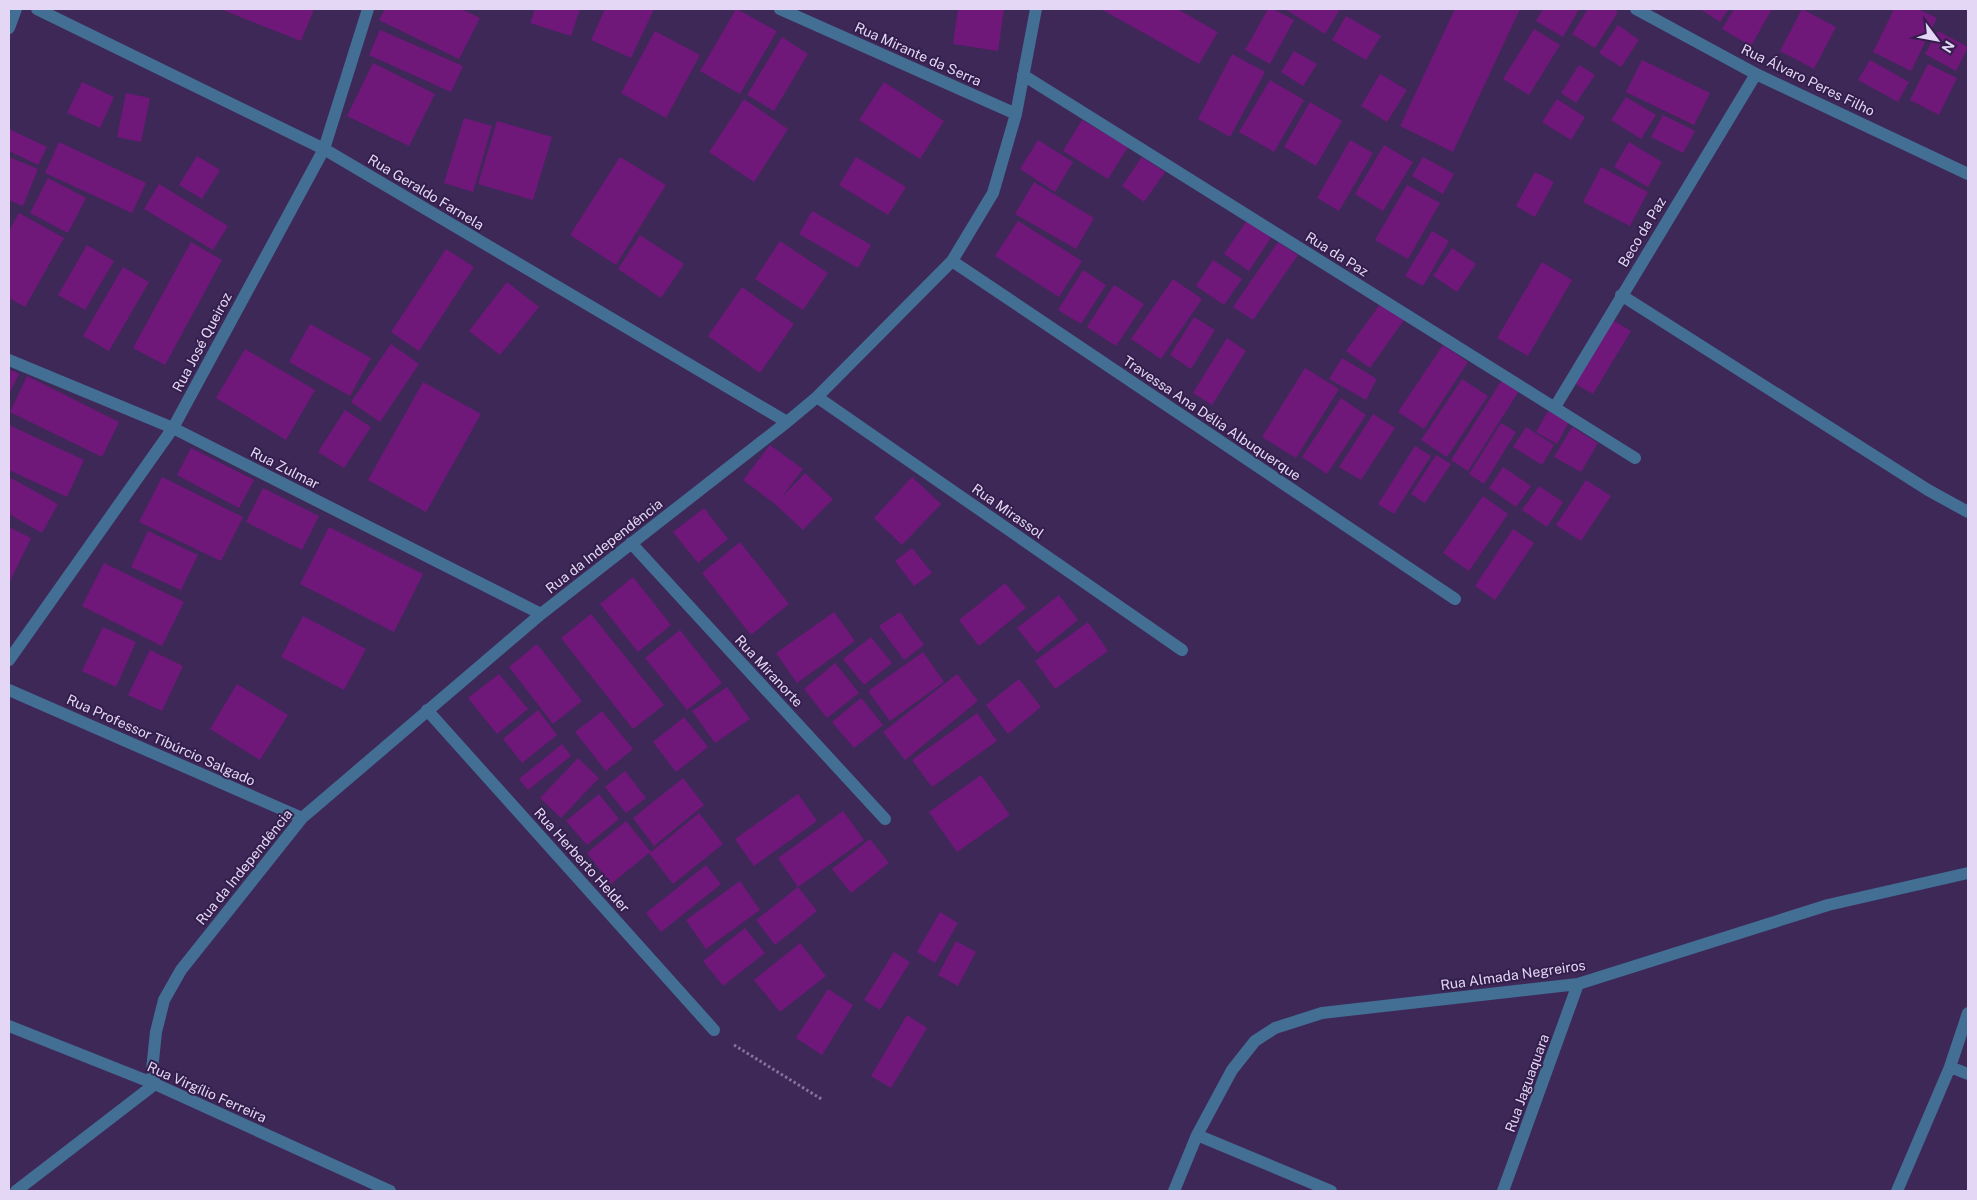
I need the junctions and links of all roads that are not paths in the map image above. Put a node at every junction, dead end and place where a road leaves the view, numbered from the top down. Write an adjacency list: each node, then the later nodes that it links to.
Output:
1 (16, 9): 7 (street)
2 (37, 9): 11 (street, Rua Geraldo Farnela)
3 (368, 9): 11 (street, Rua José Queiroz)
4 (780, 9): 10 (street, Rua Mirante da Serra)
5 (1036, 9): 9 (street, Rua da Independência)
6 (1636, 9): 8 (street, Rua Álvaro Peres Filho)
7 (9, 28)
8 (1756, 74): 12 (street, Rua Álvaro Peres Filho); 14 (street, Beco da Paz)
9 (1023, 75): 10 (street, Rua da Independência); 17 (street, Rua da Paz)
10 (1016, 114): 13 (street, Rua da Independência)
11 (324, 149): 18 (street, Rua Geraldo Farnela); 19 (street, Rua José Queiroz)
12 (1968, 174)
13 (952, 262): 16 (street, Rua da Independência); 23 (street, Travessa Ana Délia Albuquerque)
14 (1621, 295): 17 (street, Beco da Paz); 21 (street)
15 (9, 360): 19 (street, Rua Zulmar)
16 (817, 397): 18 (street, Rua da Independência); 25 (street, Rua Mirassol)
17 (1555, 407): 20 (street, Rua da Paz)
18 (787, 422): 22 (street, Rua da Independência)
19 (173, 428): 24 (street, Rua Zulmar); 26 (street, Rua José Queiroz)
20 (1635, 458)
21 (1968, 512)
22 (631, 543): 24 (street, Rua da Independência); 30 (street, Rua Miranorte)
23 (1455, 599)
24 (541, 614): 28 (street, Rua da Independência)
25 (1182, 650)
26 (9, 660)
27 (9, 690): 29 (street, Rua Professor Tibúrcio Salgado)
28 (427, 710): 29 (street, Rua da Independência); 35 (street, Rua Herberto Helder)
29 (302, 818): 38 (street, Rua da Independência)
30 (885, 819)
31 (1968, 873): 32 (street, Rua Almada Negreiros)
32 (1578, 984): 39 (street, Rua Almada Negreiros); 44 (street, Rua Jaguaquara)
33 (1968, 1014): 36 (street)
34 (9, 1026): 38 (street, Rua Virgílio Ferreira)
35 (714, 1030)
36 (1950, 1067): 37 (street); 45 (street)
37 (1968, 1074)
38 (155, 1084): 40 (street); 41 (street, Rua Virgílio Ferreira)
39 (1197, 1136): 42 (street, Rua Almada Negreiros); 43 (street)
40 (16, 1191)
41 (390, 1191)
42 (1174, 1191)
43 (1331, 1191)
44 (1503, 1191)
45 (1897, 1191)

